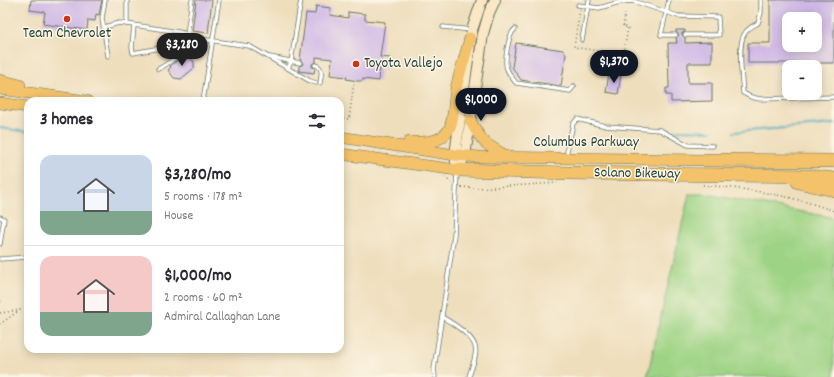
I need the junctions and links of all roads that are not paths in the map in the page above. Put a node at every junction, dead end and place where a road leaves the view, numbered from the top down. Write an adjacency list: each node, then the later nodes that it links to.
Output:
1 (105, 0): 16 (lane)
2 (127, 0): 14 (lane)
3 (192, 0): 19 (lane)
4 (219, 0): 25 (lane)
5 (301, 0): 29 (lane)
6 (482, 0): 20 (main road)
7 (495, 0): 43 (main road)
8 (589, 0): 12 (lane)
9 (669, 0): 13 (lane)
10 (761, 0): 40 (lane)
11 (580, 5): 12 (lane)
12 (588, 6): 13 (lane); 24 (lane)
13 (666, 13): 21 (lane); 22 (lane)
14 (127, 24): 15 (lane); 16 (lane)
15 (134, 25): 19 (lane); 26 (lane)
16 (104, 26): 28 (lane)
17 (443, 27): 20 (lane)
18 (515, 29): 35 (lane)
19 (187, 34): 23 (lane)
20 (471, 34): 44 (main road); 49 (main road)
21 (676, 35)
22 (685, 35)
23 (194, 38): 25 (lane); 26 (lane)
24 (582, 40)
25 (213, 41): 27 (lane); 39 (lane)
26 (188, 43): 33 (lane)
27 (266, 55): 29 (lane); 32 (lane)
28 (108, 56)
29 (291, 62): 30 (lane); 32 (lane)
30 (300, 63)
31 (315, 65): 32 (lane)
32 (288, 68)
33 (158, 69)
34 (0, 80): 38 (main road)
35 (574, 86)
36 (0, 89): 37 (main road)
37 (61, 97)
38 (65, 97)
39 (204, 97)
40 (834, 97)
41 (0, 103): 42 (main road)
42 (24, 106)
43 (470, 120): 49 (main road); 50 (main road)
44 (344, 137)
45 (344, 138): 49 (main road, Columbus Parkway)
46 (713, 146): 51 (lane)
47 (834, 153): 53 (highway)
48 (344, 155): 55 (main road, Columbus Parkway)
49 (460, 155): 50 (main road, Columbus Parkway); 55 (main road)
50 (511, 158): 51 (main road, Columbus Parkway)
51 (565, 159): 52 (main road, Columbus Parkway)
52 (706, 160): 53 (highway, Columbus Parkway)
53 (721, 160): 54 (highway, Columbus Parkway)
54 (834, 161)
55 (457, 170): 56 (highway, Columbus Parkway); 63 (lane)
56 (769, 176): 57 (highway, Columbus Parkway); 58 (highway)
57 (834, 179)
58 (834, 190)
59 (0, 217): 60 (lane)
60 (0, 244)
61 (24, 257): 62 (lane)
62 (0, 259)
63 (442, 317): 64 (lane); 65 (lane)
64 (435, 377)
65 (469, 377)

